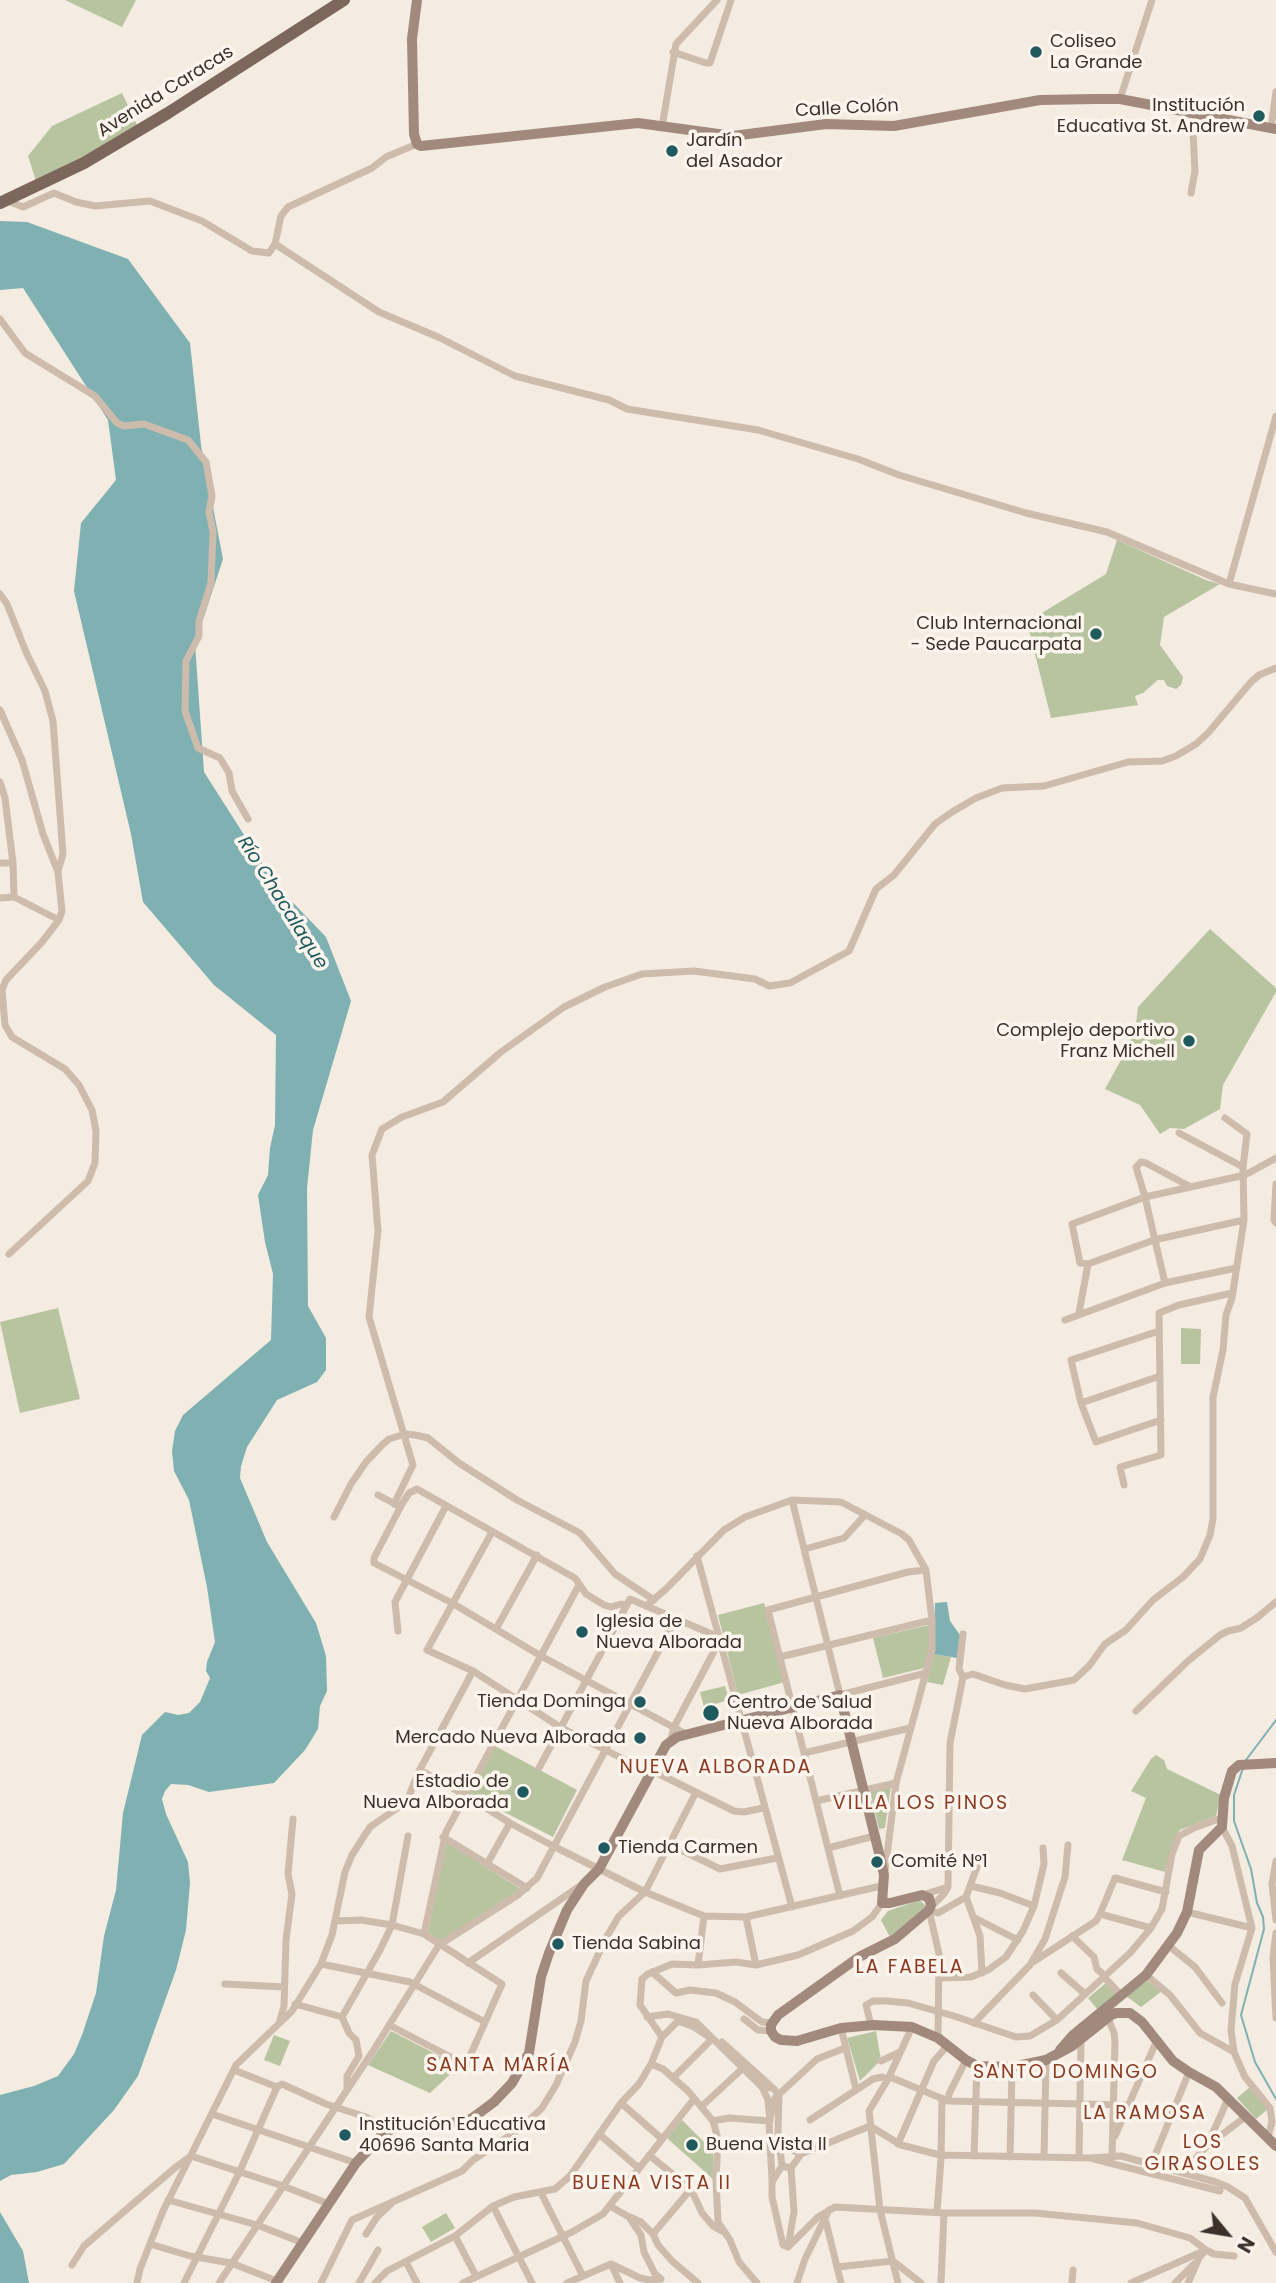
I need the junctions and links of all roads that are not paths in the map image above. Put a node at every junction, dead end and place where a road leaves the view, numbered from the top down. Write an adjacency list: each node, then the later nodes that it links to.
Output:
1 (344, 0): 14 (main road, Avenida Caracas)
2 (417, 0): 12 (main road)
3 (718, 0): 6 (street)
4 (730, 0): 6 (street)
5 (1153, 0): 8 (street)
6 (673, 52): 10 (street)
7 (1276, 92): 11 (street)
8 (1120, 99): 9 (main road, Calle Colón); 10 (main road, Calle Colón)
9 (1192, 113): 11 (main road, Calle Colón); 13 (street)
10 (662, 127): 12 (main road, Calle Colón)
11 (1273, 128)
12 (417, 144): 15 (street)
13 (1191, 193)
14 (2, 200): 15 (street)
15 (275, 244): 18 (street)
16 (0, 319): 24 (street)
17 (1276, 416): 18 (street)
18 (1229, 584): 20 (street)
19 (0, 594): 27 (street)
20 (1276, 594)
21 (1276, 668): 52 (street)
22 (0, 710): 27 (street)
23 (0, 782): 26 (street)
24 (248, 819)
25 (0, 863): 26 (street)
26 (13, 863): 28 (street)
27 (58, 872): 30 (street)
28 (14, 897): 29 (street); 30 (street)
29 (0, 898)
30 (59, 920): 41 (street)
31 (1226, 1118): 34 (street)
32 (1179, 1133): 34 (street)
33 (1276, 1158): 34 (street)
34 (1244, 1171): 36 (street); 38 (street)
35 (1276, 1184): 39 (street)
36 (1190, 1186): 37 (street); 37 (street)
37 (1145, 1197): 40 (street); 42 (street)
38 (1244, 1220): 40 (street); 43 (street)
39 (1276, 1223)
40 (1154, 1240): 42 (street); 44 (street)
41 (9, 1254)
42 (1088, 1264): 46 (street)
43 (1236, 1268): 44 (street); 45 (street)
44 (1165, 1283): 46 (street)
45 (1232, 1293): 48 (street); 84 (street)
46 (1079, 1313): 47 (street)
47 (1065, 1320)
48 (1159, 1331): 49 (street); 50 (street)
49 (1160, 1376): 50 (street); 51 (street)
50 (1081, 1403): 51 (street)
51 (1161, 1420): 53 (street)
52 (405, 1434): 56 (street); 59 (street); 68 (street)
53 (1124, 1485)
54 (378, 1496): 56 (street)
55 (792, 1500): 58 (street); 61 (street); 63 (street)
56 (397, 1505): 57 (street); 65 (street)
57 (446, 1506): 60 (street); 65 (street)
58 (864, 1515): 61 (street); 64 (street)
59 (334, 1517)
60 (492, 1532): 62 (street); 70 (street)
61 (804, 1549): 67 (street)
62 (537, 1555): 66 (street); 75 (street)
63 (697, 1556): 68 (street); 78 (street)
64 (926, 1570): 67 (street); 74 (street)
65 (407, 1580): 70 (street); 76 (street)
66 (579, 1585): 71 (street); 80 (street)
67 (816, 1597): 79 (street); 81 (street)
68 (654, 1600): 72 (street)
69 (1276, 1602): 90 (street)
70 (452, 1604): 75 (street); 82 (street)
71 (625, 1605): 72 (street); 85 (street)
72 (646, 1606): 73 (street)
73 (675, 1620): 78 (street); 88 (street)
74 (932, 1620): 79 (street); 83 (street)
75 (496, 1629): 80 (street)
76 (398, 1631)
77 (963, 1634): 84 (street)
78 (720, 1638): 91 (street); 94 (street)
79 (828, 1645): 81 (street); 86 (street)
80 (541, 1656): 85 (street); 87 (street)
81 (780, 1657): 89 (street)
82 (473, 1671): 87 (street); 100 (street)
83 (926, 1673): 86 (street); 93 (street)
84 (963, 1677): 127 (street)
85 (584, 1680): 88 (street); 92 (street)
86 (839, 1695): 89 (main road); 95 (main road)
87 (516, 1699): 92 (street); 105 (street)
88 (629, 1705): 94 (street); 96 (street)
89 (792, 1707): 91 (main road); 97 (street)
90 (1136, 1711)
91 (740, 1721): 94 (main road); 107 (street)
92 (560, 1727): 96 (street); 99 (street)
93 (910, 1728): 95 (street); 102 (street)
94 (673, 1733): 101 (main road)
95 (851, 1742): 97 (street); 103 (main road)
96 (605, 1749): 101 (street); 116 (street)
97 (804, 1754): 106 (street)
98 (1276, 1763): 110 (main road)
99 (539, 1768)
100 (420, 1770): 105 (street); 144 (street)
101 (651, 1773): 104 (street); 123 (main road)
102 (896, 1783): 103 (street); 124 (street)
103 (863, 1789): 106 (street); 112 (main road)
104 (696, 1792): 107 (street); 114 (street)
105 (465, 1794): 109 (street); 113 (street)
106 (816, 1801): 117 (street)
107 (763, 1808): 119 (street)
108 (293, 1819): 168 (street)
109 (510, 1823): 116 (street); 121 (street)
110 (1221, 1823): 130 (street); 138 (main road); 147 (street)
111 (408, 1836): 145 (street)
112 (874, 1836): 117 (street); 124 (main road)
113 (443, 1837): 121 (street); 149 (street)
114 (669, 1844): 119 (street); 129 (street)
115 (1068, 1845): 158 (street)
116 (555, 1847): 123 (street); 128 (street)
117 (828, 1848): 132 (street)
118 (1043, 1848): 135 (street)
119 (777, 1858): 136 (street)
120 (1276, 1861): 143 (street)
121 (486, 1864): 128 (street)
122 (977, 1867): 126 (street)
123 (599, 1869): 125 (main road); 129 (street)
124 (882, 1881): 132 (street); 134 (main road)
125 (584, 1884): 154 (street); 236 (main road)
126 (971, 1886): 133 (street); 135 (street)
127 (948, 1887): 131 (street); 137 (street)
128 (527, 1888): 152 (street)
129 (645, 1892): 140 (street); 267 (street)
130 (1166, 1892): 139 (street); 146 (street)
131 (922, 1895): 134 (main road); 137 (main road)
132 (841, 1896): 136 (street)
133 (966, 1897): 137 (street); 142 (street)
134 (882, 1903): 157 (street)
135 (1034, 1906): 151 (street)
136 (792, 1907): 141 (street)
137 (929, 1909): 165 (street); 187 (main road)
138 (1187, 1912): 147 (street); 153 (main road)
139 (1100, 1914): 146 (street); 150 (street)
140 (704, 1916): 141 (street); 156 (street)
141 (746, 1917): 157 (street)
142 (975, 1918): 151 (street); 161 (street)
143 (1276, 1920)
144 (335, 1921): 145 (street); 155 (street)
145 (392, 1925): 149 (street); 159 (street)
146 (1151, 1928): 164 (street)
147 (1252, 1928): 198 (street)
148 (1276, 1933): 178 (street)
149 (424, 1934): 152 (street)
150 (1072, 1936): 158 (street); 164 (street)
151 (1018, 1940): 161 (street)
152 (439, 1945): 154 (street); 167 (street)
153 (1169, 1946): 163 (main road); 172 (street)
154 (468, 1963): 181 (street)
155 (321, 1964): 159 (street); 173 (street)
156 (698, 1965): 157 (street); 160 (street)
157 (756, 1965)
158 (1030, 1965): 183 (street)
159 (367, 1972): 167 (street); 175 (street)
160 (652, 1972): 176 (street); 187 (street)
161 (982, 1973): 165 (street)
162 (1061, 1973): 169 (street)
163 (1146, 1975): 171 (main road); 198 (street)
164 (1105, 1976): 169 (street); 171 (street)
165 (940, 1978): 174 (street)
166 (225, 1984): 168 (street)
167 (415, 1984): 181 (street); 184 (street)
168 (284, 1987): 182 (street)
169 (1085, 1994): 180 (street)
170 (1033, 1995): 180 (street)
171 (1121, 1995): 199 (main road)
172 (1222, 2003)
173 (295, 2004): 175 (street); 182 (street)
174 (940, 2013): 183 (street); 186 (street); 191 (street)
175 (342, 2017): 215 (street)
176 (647, 2017): 185 (street); 190 (street)
177 (1108, 2018): 193 (main road); 194 (main road); 225 (street)
178 (1276, 2018)
179 (744, 2019): 187 (street)
180 (1057, 2020): 183 (street)
181 (485, 2022): 184 (street)
182 (279, 2023): 207 (street)
183 (974, 2023)
184 (389, 2025): 215 (street)
185 (700, 2025): 192 (street); 216 (street)
186 (871, 2025): 188 (main road); 189 (main road)
187 (771, 2027): 189 (main road)
188 (912, 2027): 191 (main road); 197 (street)
189 (841, 2028): 196 (street)
190 (662, 2037): 192 (street); 203 (street)
191 (938, 2038): 195 (main road)
192 (712, 2039): 206 (street); 209 (street)
193 (1081, 2039): 199 (main road); 224 (street)
194 (1157, 2040): 208 (main road); 226 (street)
195 (948, 2045): 200 (main road); 214 (street)
196 (845, 2048): 213 (street); 216 (street)
197 (900, 2052): 202 (street); 210 (street)
198 (1234, 2052): 239 (street)
199 (1057, 2055): 201 (main road)
200 (966, 2060): 204 (main road); 219 (street)
201 (1046, 2060): 205 (main road); 223 (street)
202 (881, 2061)
203 (651, 2064): 209 (street); 220 (street)
204 (977, 2066): 205 (main road); 221 (street)
205 (1012, 2067): 222 (street)
206 (743, 2068): 212 (street); 228 (street)
207 (234, 2070): 211 (street); 229 (street)
208 (1189, 2073): 218 (main road); 254 (street)
209 (673, 2078): 217 (street)
210 (889, 2078): 213 (street); 214 (street); 234 (street)
211 (277, 2087): 227 (street); 235 (street)
212 (762, 2087): 216 (street); 233 (street)
213 (856, 2089): 231 (street)
214 (920, 2089): 219 (street); 241 (street)
215 (347, 2090): 227 (street)
216 (776, 2092): 233 (street); 240 (street)
217 (694, 2099): 228 (street); 238 (street)
218 (1228, 2099): 230 (main road); 243 (street)
219 (945, 2101): 221 (street); 247 (street)
220 (621, 2103): 237 (street); 238 (street)
221 (977, 2103): 222 (street); 249 (street)
222 (1011, 2104): 223 (street); 250 (street)
223 (1045, 2104): 224 (street); 251 (street)
224 (1080, 2104): 225 (street); 252 (street)
225 (1114, 2105): 226 (street); 244 (street)
226 (1127, 2105): 244 (street)
227 (336, 2106): 236 (street); 242 (street)
228 (702, 2106): 232 (street)
229 (212, 2114): 235 (street); 248 (street)
230 (1245, 2117): 239 (main road); 243 (street)
231 (810, 2120)
232 (713, 2121): 233 (street); 278 (street)
233 (770, 2121): 261 (street)
234 (870, 2126): 241 (street); 245 (street); 272 (street)
235 (259, 2129): 242 (street); 259 (street)
236 (389, 2129): 255 (main road)
237 (599, 2134): 257 (street); 265 (street)
238 (662, 2139): 246 (street)
239 (1272, 2141)
240 (779, 2144): 245 (street); 256 (street)
241 (898, 2144): 247 (street)
242 (310, 2146): 255 (street); 262 (street)
243 (1206, 2147): 260 (street)
244 (1112, 2153): 253 (street); 254 (street)
245 (801, 2154): 258 (street)
246 (649, 2155): 257 (street); 263 (street)
247 (940, 2155): 249 (street); 273 (street)
248 (191, 2156): 259 (street); 266 (street); 298 (street)
249 (974, 2156): 250 (street)
250 (1010, 2157): 251 (street)
251 (1044, 2157): 252 (street)
252 (1079, 2157): 253 (street)
253 (1090, 2158): 264 (street)
254 (1152, 2163): 260 (street)
255 (356, 2164): 268 (main road)
256 (782, 2166): 258 (street); 261 (street)
257 (640, 2167): 270 (street)
258 (791, 2168): 285 (street)
259 (239, 2173): 262 (street); 274 (street)
260 (1182, 2173): 288 (street)
261 (772, 2182): 285 (street)
262 (283, 2186): 268 (street); 277 (street)
263 (691, 2189): 278 (street); 280 (street)
264 (1220, 2190)
265 (541, 2193): 269 (street); 281 (street)
266 (168, 2200): 274 (street); 284 (street)
267 (396, 2200): 279 (street); 309 (street)
268 (330, 2204): 283 (main road)
269 (493, 2206): 282 (street); 290 (street)
270 (610, 2206): 275 (street); 281 (street)
271 (829, 2210): 272 (street); 276 (street); 285 (street)
272 (880, 2210): 273 (street); 295 (street)
273 (941, 2212): 287 (street); 323 (street)
274 (219, 2215): 277 (street); 289 (street)
275 (629, 2217): 280 (street); 303 (street)
276 (826, 2221): 293 (street); 299 (street)
277 (257, 2225): 283 (street); 296 (street)
278 (723, 2232): 317 (street)
279 (366, 2234)
280 (653, 2234): 316 (street)
281 (563, 2235): 290 (street); 302 (street)
282 (455, 2236): 294 (street); 301 (street)
283 (303, 2243): 304 (main road)
284 (150, 2244): 289 (street); 306 (street)
285 (788, 2248)
286 (379, 2249): 310 (street)
287 (1206, 2250): 291 (street); 292 (street); 325 (street)
288 (1276, 2252)
289 (196, 2255): 296 (street); 307 (street)
290 (519, 2256): 301 (street); 314 (street)
291 (1234, 2256)
292 (1199, 2258): 326 (street); 327 (street)
293 (804, 2259): 318 (street); 319 (street)
294 (406, 2262): 311 (street); 312 (street)
295 (893, 2262): 299 (street); 321 (street); 322 (street)
296 (231, 2263): 304 (street); 308 (street)
297 (611, 2264): 302 (street); 303 (street); 315 (street)
298 (72, 2265)
299 (837, 2267): 320 (street)
300 (1073, 2270): 324 (street)
301 (476, 2276): 313 (street)
302 (583, 2276): 305 (street)
303 (662, 2281)
304 (276, 2282)
305 (572, 2282)
306 (137, 2283)
307 (184, 2283)
308 (219, 2283)
309 (321, 2283)
310 (359, 2283)
311 (375, 2283)
312 (417, 2283)
313 (463, 2283)
314 (532, 2283)
315 (620, 2283)
316 (698, 2283)
317 (757, 2283)
318 (797, 2283)
319 (804, 2283)
320 (841, 2283)
321 (898, 2283)
322 (921, 2283)
323 (941, 2283)
324 (1072, 2283)
325 (1131, 2283)
326 (1175, 2283)
327 (1188, 2283)

